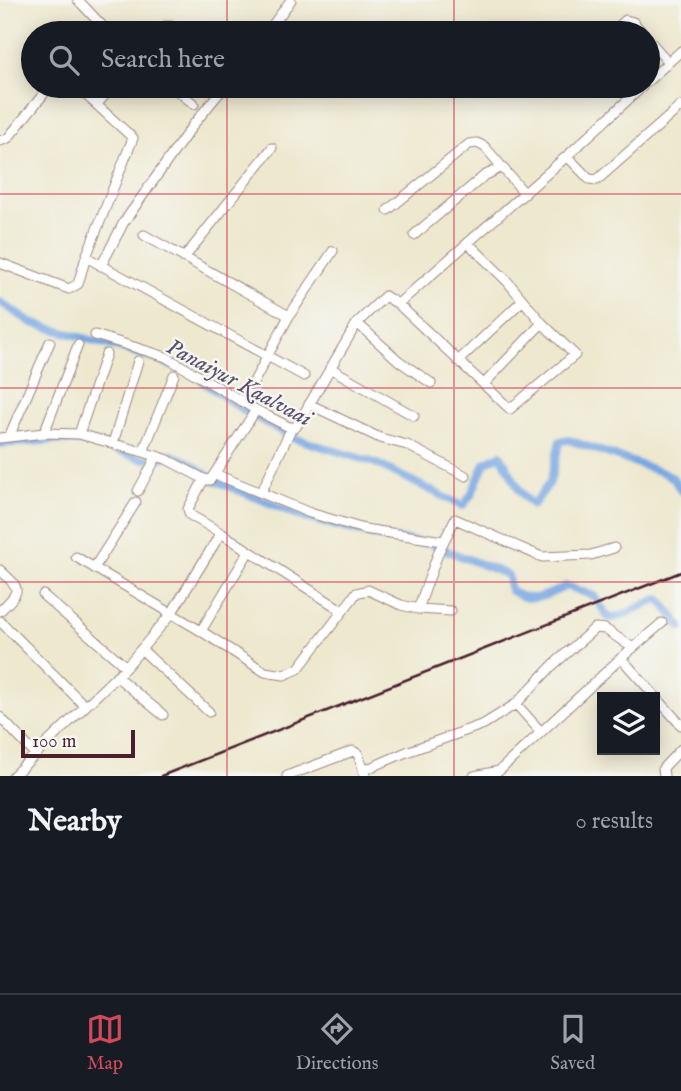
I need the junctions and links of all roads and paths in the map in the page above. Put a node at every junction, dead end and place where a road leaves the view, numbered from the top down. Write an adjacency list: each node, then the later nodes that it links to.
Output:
1 (78, 0): 3 (street)
2 (291, 0): 4 (street)
3 (98, 21)
4 (276, 21)
5 (681, 51): 7 (street)
6 (660, 53): 7 (street)
7 (668, 62): 8 (street)
8 (660, 70)
9 (40, 98): 18 (street)
10 (90, 98): 15 (street)
11 (102, 98): 15 (street)
12 (187, 98): 16 (street)
13 (215, 98): 31 (street)
14 (630, 98): 20 (street)
15 (97, 104): 28 (street)
16 (194, 104)
17 (681, 106): 20 (street)
18 (0, 141)
19 (272, 148): 29 (street)
20 (567, 156): 22 (street)
21 (502, 167): 22 (street); 23 (street); 25 (street)
22 (524, 194): 26 (street)
23 (388, 210)
24 (144, 235): 29 (street)
25 (414, 235)
26 (468, 243): 32 (street); 33 (street)
27 (332, 251): 34 (street)
28 (86, 257): 30 (street); 31 (street)
29 (184, 258): 34 (street)
30 (0, 263)
31 (102, 266): 41 (street)
32 (523, 300): 36 (street); 43 (street)
33 (398, 304): 35 (street); 43 (street)
34 (289, 316): 41 (street)
35 (357, 323): 44 (street); 47 (street)
36 (542, 324): 48 (street); 48 (street)
37 (94, 335): 49 (street)
38 (50, 342): 56 (street)
39 (78, 345): 54 (street)
40 (106, 354): 55 (street)
41 (266, 356): 46 (street); 49 (street)
42 (138, 361): 57 (street)
43 (458, 361): 48 (street)
44 (330, 368): 50 (street); 52 (street)
45 (174, 375): 58 (street)
46 (304, 376)
47 (431, 383)
48 (484, 384)
49 (243, 402): 51 (street)
50 (309, 404): 53 (street); 60 (street)
51 (253, 415): 53 (street); 61 (street)
52 (414, 416)
53 (291, 430): 63 (street)
54 (44, 433): 55 (street); 56 (street)
55 (79, 434): 57 (street)
56 (5, 437)
57 (113, 443): 58 (street)
58 (143, 452): 59 (street)
59 (161, 457): 61 (street); 62 (street)
60 (466, 476)
61 (211, 477): 63 (street); 65 (street)
62 (138, 491)
63 (261, 493): 66 (street)
64 (136, 502): 70 (street)
65 (220, 533): 68 (street); 77 (street)
66 (441, 545): 67 (street); 73 (street)
67 (614, 548)
68 (249, 551): 75 (street); 80 (street)
69 (76, 557): 70 (street)
70 (94, 568): 77 (street)
71 (0, 570): 74 (street)
72 (43, 595): 84 (street)
73 (418, 609): 75 (street); 76 (street)
74 (0, 611)
75 (343, 611): 80 (street)
76 (451, 611)
77 (171, 614): 80 (street); 82 (street)
78 (0, 621): 87 (street)
79 (663, 623): 81 (street)
80 (201, 631)
81 (633, 648): 83 (street); 86 (street)
82 (141, 649): 84 (street); 88 (street)
83 (621, 657): 91 (street); 92 (street)
84 (126, 667): 85 (street)
85 (116, 676): 87 (street); 89 (street)
86 (516, 704): 92 (street); 95 (street)
87 (85, 706): 94 (street)
88 (209, 712)
89 (163, 715)
90 (0, 717): 94 (street)
91 (681, 725)
92 (541, 732): 98 (street)
93 (681, 749): 99 (street)
94 (36, 755): 96 (street)
95 (365, 773): 97 (street)
96 (13, 776)
97 (287, 776)
98 (474, 776)
99 (664, 776)

